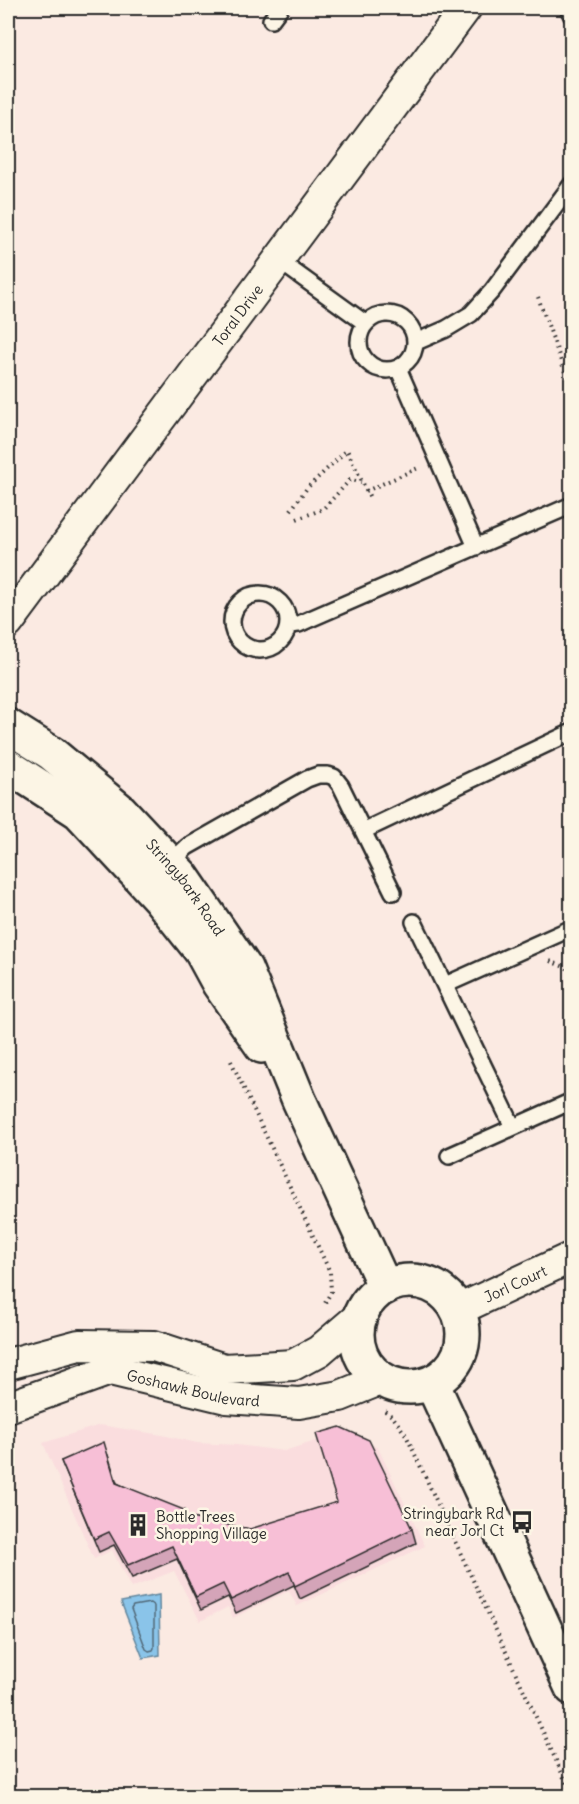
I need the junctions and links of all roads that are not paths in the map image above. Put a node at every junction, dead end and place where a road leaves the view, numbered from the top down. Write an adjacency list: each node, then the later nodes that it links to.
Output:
1 (466, 8): 5 (street, Toral Drive)
2 (568, 8): 3 (lane)
3 (572, 16)
4 (572, 184): 7 (lane)
5 (278, 260): 6 (lane); 11 (street, Toral Drive)
6 (365, 323): 7 (lane); 8 (lane)
7 (416, 342): 8 (lane)
8 (398, 368): 10 (lane)
9 (572, 505): 10 (lane)
10 (476, 547): 12 (lane)
11 (8, 623)
12 (288, 625)
13 (8, 726): 17 (street, Stringybark Road)
14 (572, 732): 16 (lane)
15 (8, 766): 22 (street, Stringybark Road)
16 (363, 831): 17 (lane); 18 (lane)
17 (170, 863): 22 (street, Stringybark Road)
18 (393, 892)
19 (414, 922): 21 (lane)
20 (572, 928): 21 (lane)
21 (445, 985): 24 (lane)
22 (299, 1100): 27 (street, Stringybark Road)
23 (572, 1101): 24 (lane)
24 (513, 1127): 25 (lane)
25 (449, 1156)
26 (572, 1257): 28 (street, Jorl Court)
27 (385, 1287): 28 (street); 29 (street)
28 (458, 1310): 32 (street)
29 (361, 1315): 30 (street, Goshawk Boulevard); 31 (street)
30 (8, 1364)
31 (382, 1379): 32 (street); 33 (street, Goshawk Boulevard)
32 (432, 1383): 34 (street)
33 (8, 1407)
34 (572, 1688)

